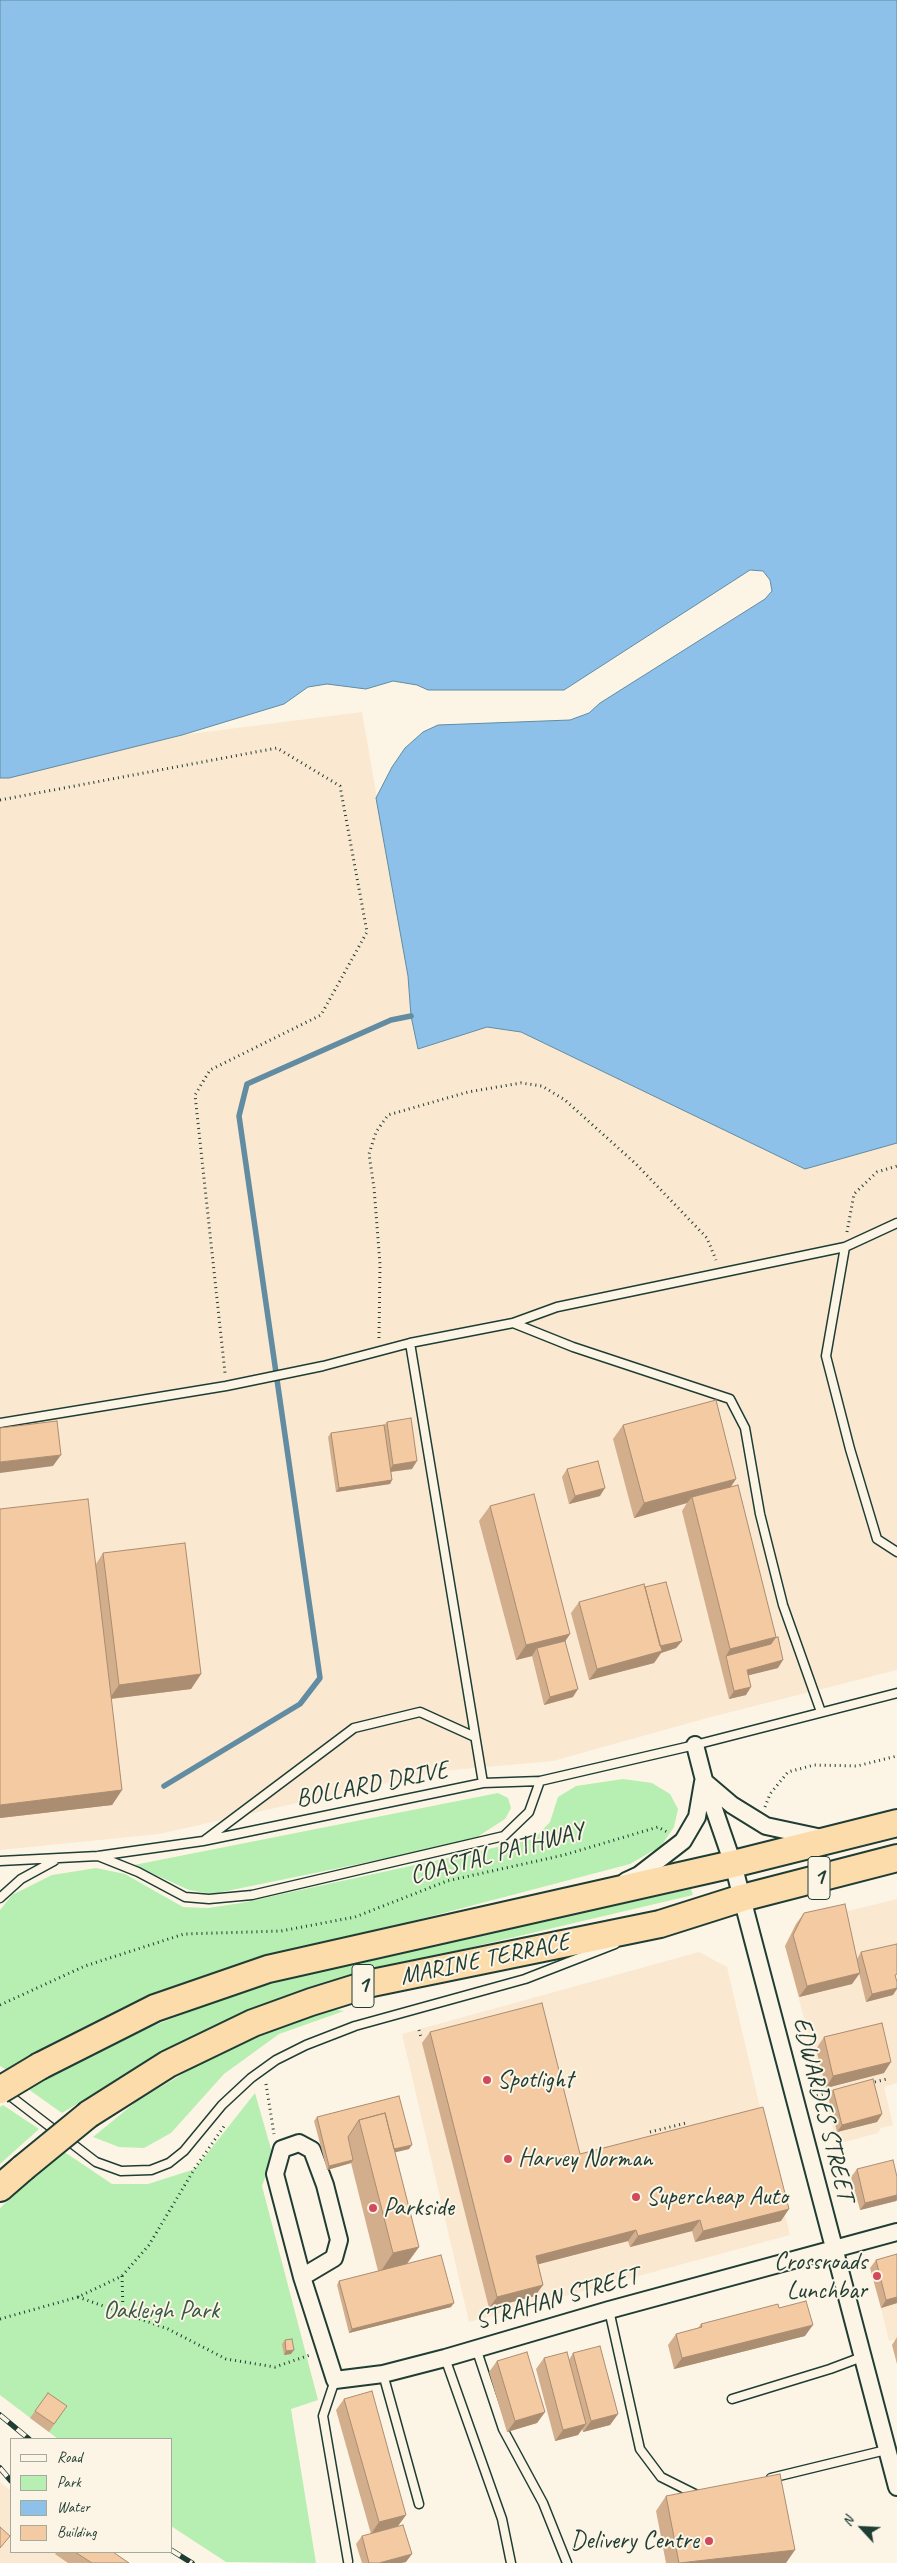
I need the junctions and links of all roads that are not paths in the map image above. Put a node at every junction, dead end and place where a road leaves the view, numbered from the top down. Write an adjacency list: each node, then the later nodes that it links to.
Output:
1 (897, 1223): 2 (lane)
2 (845, 1247): 3 (lane); 6 (lane)
3 (514, 1323): 4 (lane); 8 (lane)
4 (410, 1343): 5 (lane); 9 (lane)
5 (0, 1423)
6 (897, 1552)
7 (897, 1692): 8 (lane, BOLLARD DRIVE)
8 (821, 1712): 10 (lane, BOLLARD DRIVE)
9 (475, 1737): 13 (lane); 16 (lane)
10 (695, 1745): 11 (lane, BOLLARD DRIVE); 12 (street, EDWARDES STREET)
11 (540, 1780): 13 (lane, BOLLARD DRIVE); 17 (lane)
12 (704, 1780): 15 (street); 21 (street, EDWARDES STREET); 22 (street)
13 (483, 1783): 16 (lane, BOLLARD DRIVE)
14 (897, 1823): 15 (highway, MARINE TERRACE / 1)
15 (832, 1839): 21 (highway, MARINE TERRACE / 1)
16 (203, 1841): 17 (lane, BOLLARD DRIVE)
17 (98, 1856): 19 (lane, BOLLARD DRIVE)
18 (897, 1858): 24 (highway, MARINE TERRACE / 1)
19 (56, 1860): 20 (lane, BOLLARD DRIVE); 23 (lane, BOLLARD DRIVE)
20 (0, 1861)
21 (733, 1864): 22 (highway, MARINE TERRACE / 1); 24 (street, EDWARDES STREET)
22 (593, 1895): 26 (highway, MARINE TERRACE / 1, bridge)
23 (0, 1898)
24 (742, 1898): 25 (highway, MARINE TERRACE / 1); 29 (street, EDWARDES STREET)
25 (660, 1924): 26 (lane); 27 (highway, MARINE TERRACE / 1, bridge)
26 (0, 2089)
27 (0, 2188)
28 (897, 2232): 29 (street, STRAHAN STREET)
29 (833, 2249): 31 (street, STRAHAN STREET); 33 (street, EDWARDES STREET)
30 (302, 2277): 30 (street); 36 (street)
31 (609, 2310): 32 (street, STRAHAN STREET); 41 (lane)
32 (476, 2348): 34 (street, STRAHAN STREET); 45 (lane)
33 (862, 2357): 37 (lane); 38 (street, EDWARDES STREET)
34 (445, 2358): 35 (street, STRAHAN STREET); 44 (lane)
35 (384, 2374): 36 (street, STRAHAN STREET); 42 (lane)
36 (335, 2380): 43 (lane)
37 (732, 2399)
38 (886, 2450): 39 (lane); 40 (street, EDWARDES STREET)
39 (758, 2481)
40 (897, 2488)
41 (704, 2493)
42 (419, 2504)
43 (348, 2561)
44 (511, 2563)
45 (567, 2563)

